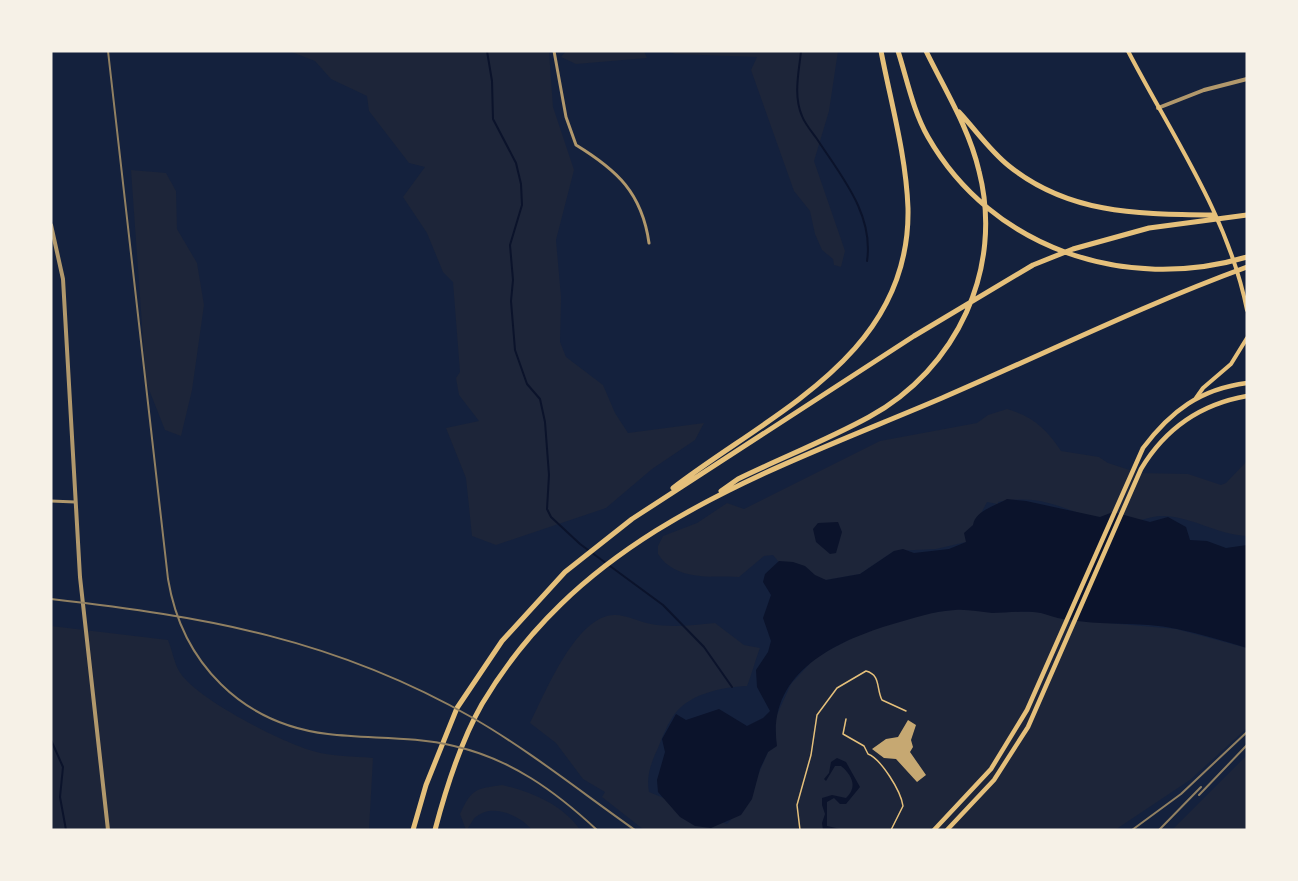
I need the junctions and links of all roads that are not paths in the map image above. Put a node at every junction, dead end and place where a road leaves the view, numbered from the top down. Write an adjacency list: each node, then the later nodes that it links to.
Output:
1 (554, 51): 12 (street)
2 (881, 51): 23 (highway)
3 (898, 51): 13 (highway)
4 (926, 51): 7 (highway)
5 (1128, 51): 8 (main road)
6 (1247, 79): 8 (street)
7 (956, 108): 10 (highway); 20 (highway)
8 (1158, 108): 15 (main road)
9 (1247, 215): 10 (highway)
10 (1237, 216): 23 (highway)
11 (51, 225): 22 (street)
12 (649, 243)
13 (1247, 257)
14 (1247, 267): 20 (highway)
15 (1247, 310)
16 (1247, 338): 19 (main road)
17 (1247, 383): 19 (main road)
18 (1247, 396): 28 (main road)
19 (1196, 398): 27 (main road)
20 (710, 499): 26 (highway)
21 (51, 501): 22 (street)
22 (75, 502): 24 (street)
23 (639, 514): 25 (highway)
24 (108, 830)
25 (412, 830)
26 (435, 830)
27 (933, 830)
28 (947, 830)

